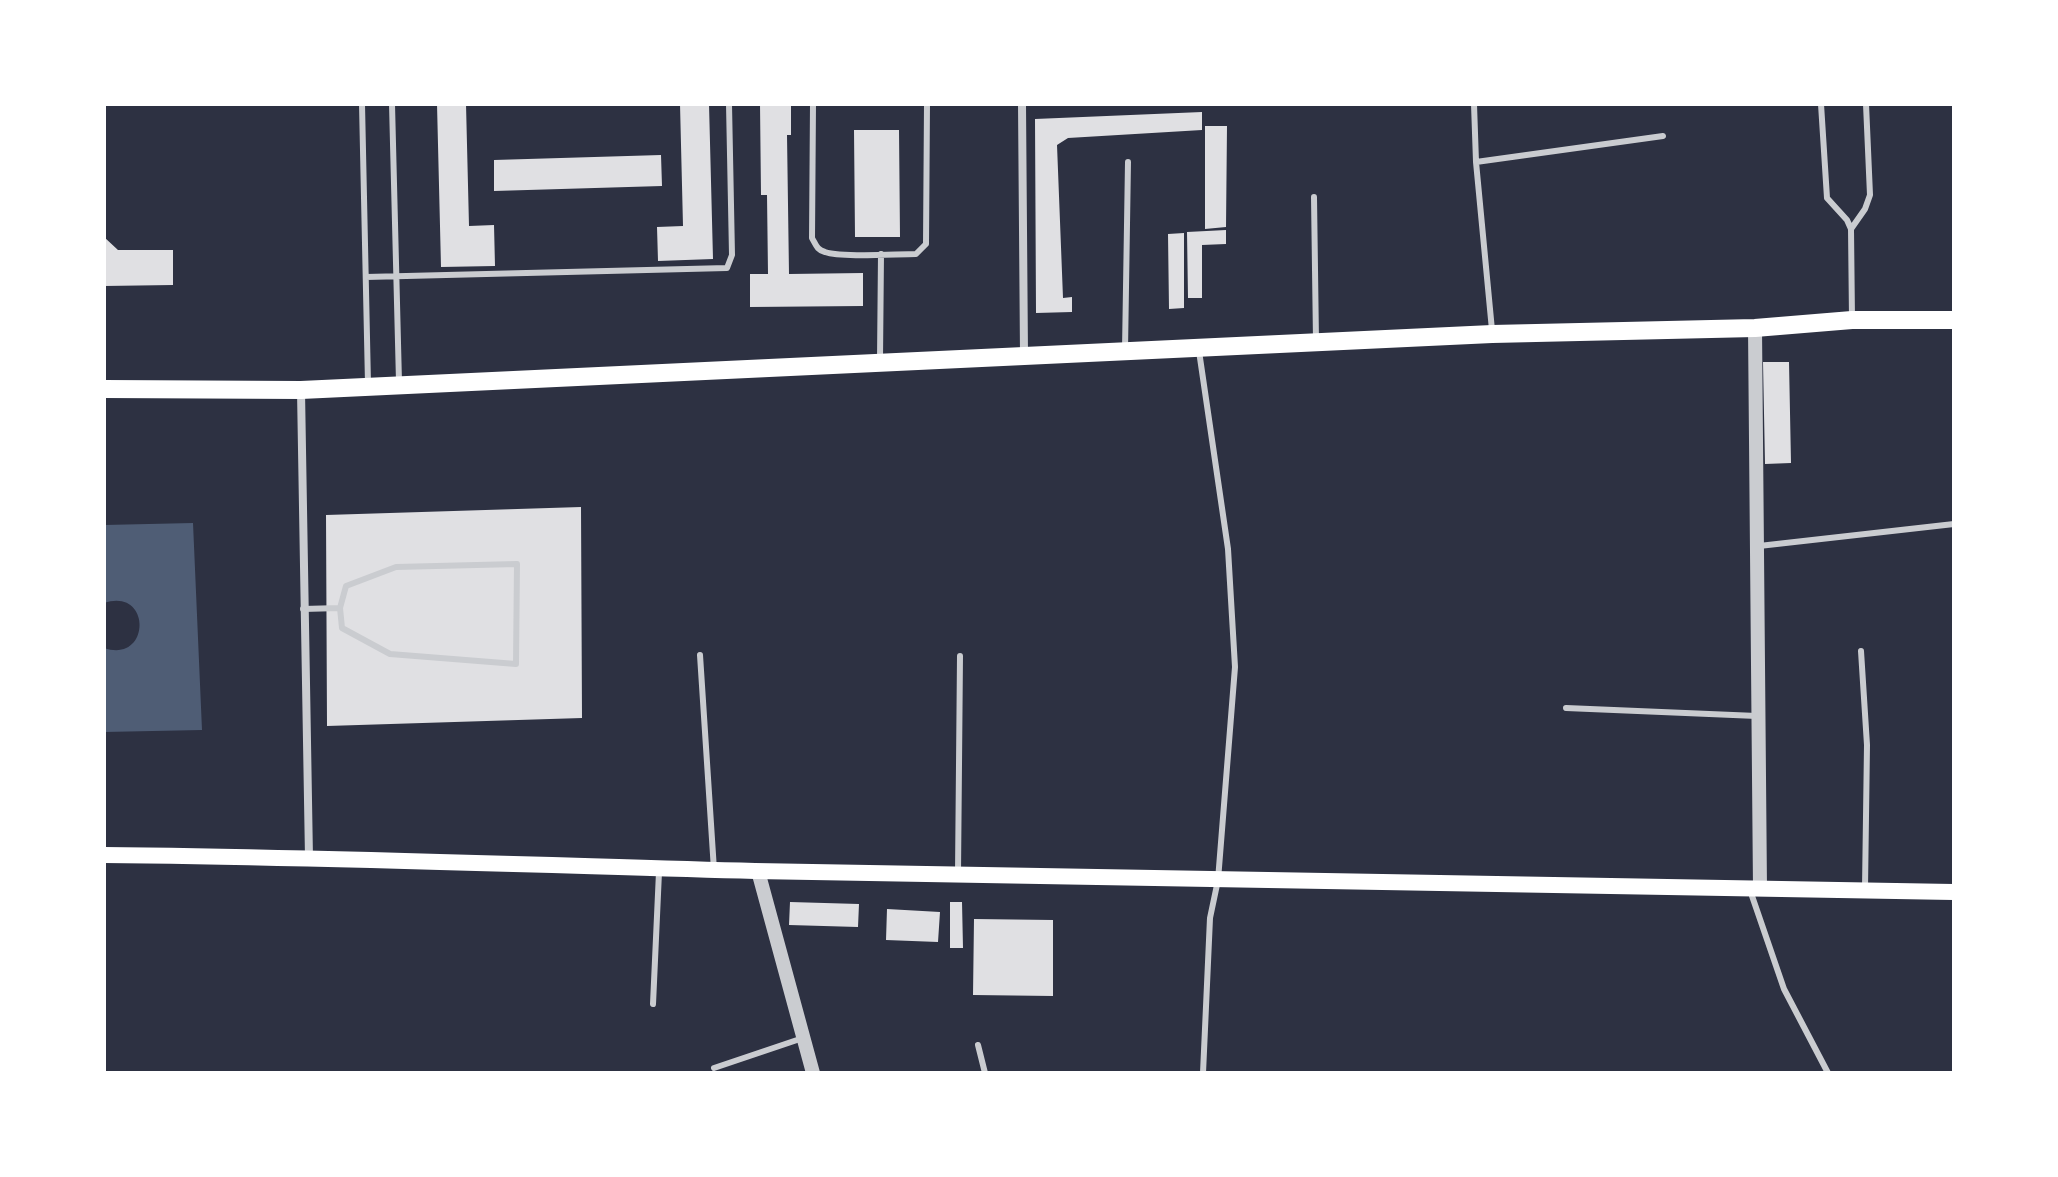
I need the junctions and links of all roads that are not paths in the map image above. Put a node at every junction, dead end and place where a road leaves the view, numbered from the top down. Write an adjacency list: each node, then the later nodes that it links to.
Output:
1 (362, 104): 16 (lane)
2 (392, 104): 17 (lane)
3 (729, 104): 17 (lane)
4 (813, 104): 15 (lane)
5 (927, 104): 15 (lane)
6 (1022, 104): 25 (street)
7 (1474, 104): 12 (lane)
8 (1821, 104): 14 (lane)
9 (1866, 104): 14 (lane)
10 (1663, 136): 12 (lane)
11 (1128, 162): 24 (lane)
12 (1476, 162): 21 (lane)
13 (1314, 197): 22 (lane)
14 (1851, 229): 18 (lane)
15 (881, 254): 26 (lane)
16 (366, 277): 17 (lane); 28 (lane)
17 (399, 277): 27 (lane)
18 (1852, 320): 19 (main road); 20 (main road)
19 (1954, 320)
20 (1755, 328): 21 (main road); 32 (street)
21 (1492, 334): 22 (main road)
22 (1316, 341): 23 (main road)
23 (1199, 347): 24 (main road); 46 (lane)
24 (1125, 351): 25 (main road)
25 (1024, 356): 26 (main road)
26 (880, 363): 27 (main road)
27 (399, 386): 28 (main road)
28 (368, 387): 30 (main road)
29 (104, 389): 30 (main road)
30 (301, 390): 34 (street)
31 (1954, 524): 32 (lane)
32 (1755, 546): 39 (street)
33 (340, 608): 33 (lane); 34 (lane)
34 (303, 609): 41 (street)
35 (1861, 651): 48 (lane)
36 (700, 655): 43 (lane)
37 (960, 656): 45 (lane)
38 (1566, 708): 39 (lane)
39 (1757, 716): 47 (street)
40 (104, 855): 41 (main road)
41 (309, 858): 42 (main road)
42 (659, 868): 43 (main road); 50 (lane)
43 (714, 870): 44 (main road)
44 (758, 871): 45 (main road); 51 (street)
45 (958, 874): 46 (main road)
46 (1218, 880): 47 (main road); 56 (lane)
47 (1755, 890): 48 (main road); 57 (lane)
48 (1864, 891): 49 (main road)
49 (1954, 892)
50 (653, 1004)
51 (803, 1038): 53 (lane); 54 (street)
52 (978, 1045): 55 (lane)
53 (714, 1068)
54 (813, 1073)
55 (985, 1073)
56 (1203, 1073)
57 (1828, 1073)

